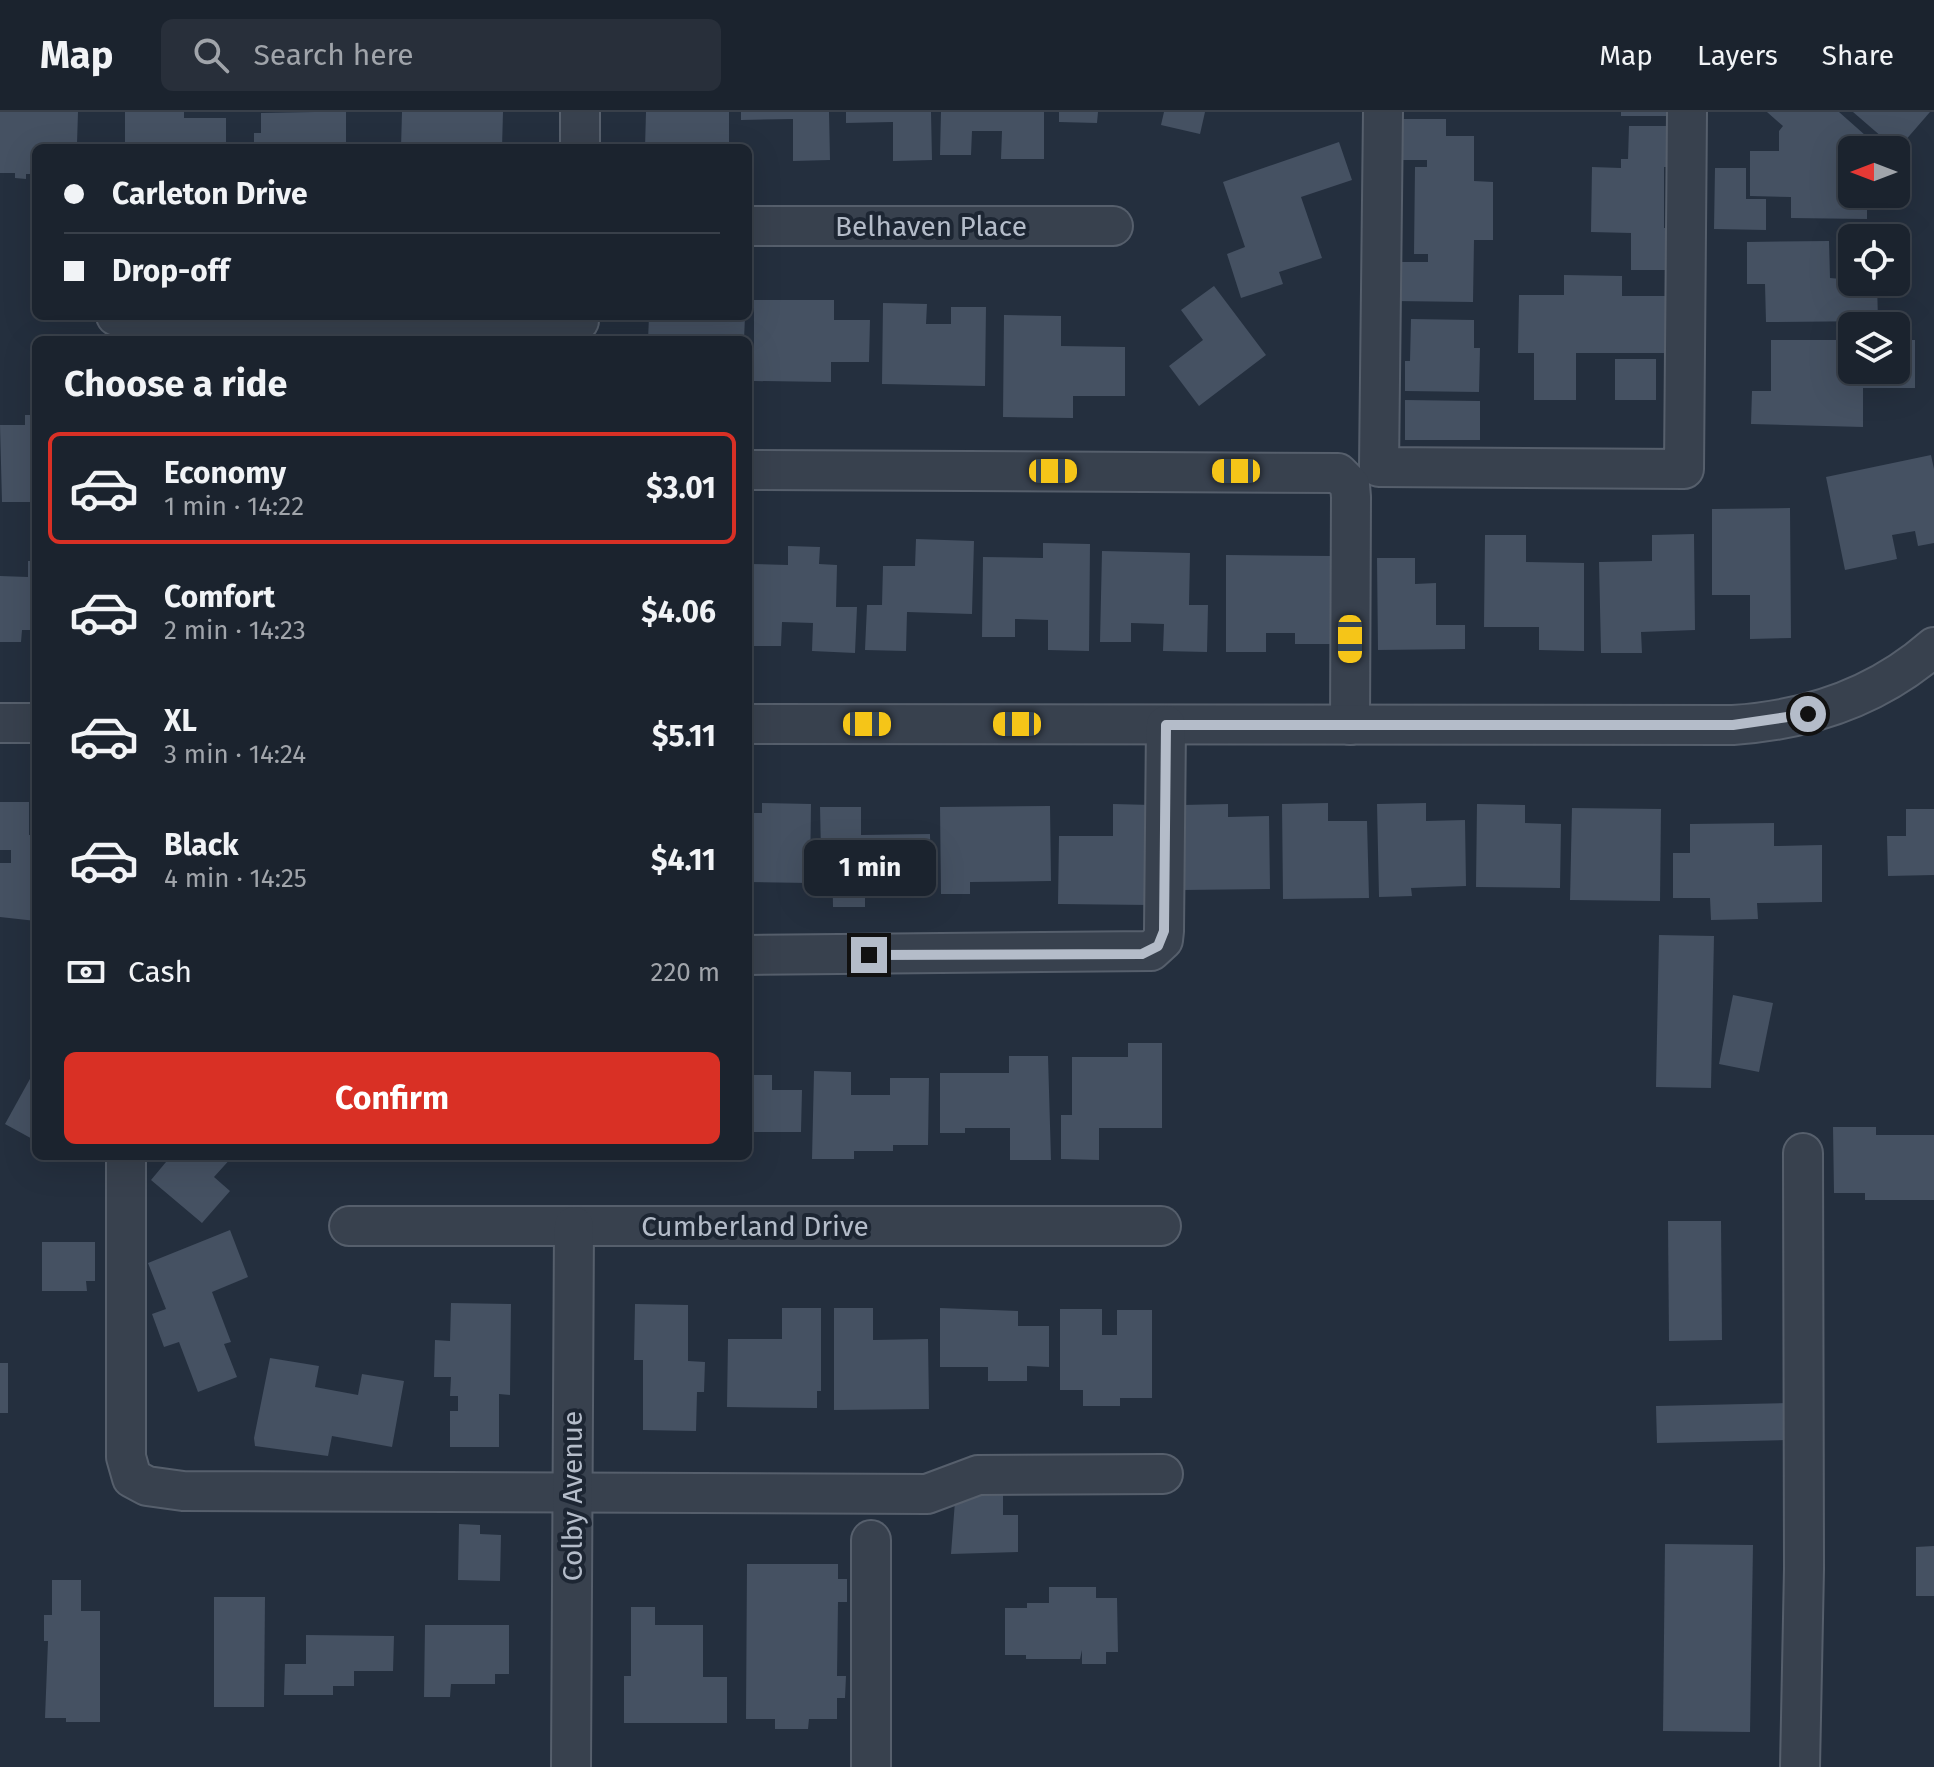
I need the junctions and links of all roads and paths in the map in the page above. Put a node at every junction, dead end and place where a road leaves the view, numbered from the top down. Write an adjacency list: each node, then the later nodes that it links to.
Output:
1 (580, 112): 4 (street)
2 (1383, 112): 3 (street)
3 (1687, 112)
4 (580, 144)
5 (752, 226): 6 (street, Belhaven Place)
6 (1113, 226)
7 (137, 320): 8 (street)
8 (579, 326)
9 (752, 470): 15 (street)
10 (1934, 647): 15 (street)
11 (0, 723): 12 (street)
12 (32, 723)
13 (752, 724): 14 (street)
14 (1166, 725): 15 (street); 16 (street)
15 (1350, 725)
16 (752, 955)
17 (1803, 1153): 27 (street)
18 (126, 1160): 23 (street)
19 (349, 1226): 20 (street, Cumberland Drive)
20 (574, 1226): 21 (street, Cumberland Drive); 23 (street, Colby Avenue)
21 (1161, 1226)
22 (1163, 1474): 23 (street)
23 (572, 1492): 25 (street, Colby Avenue)
24 (871, 1540): 26 (street)
25 (571, 1767)
26 (871, 1767)
27 (1800, 1767)

